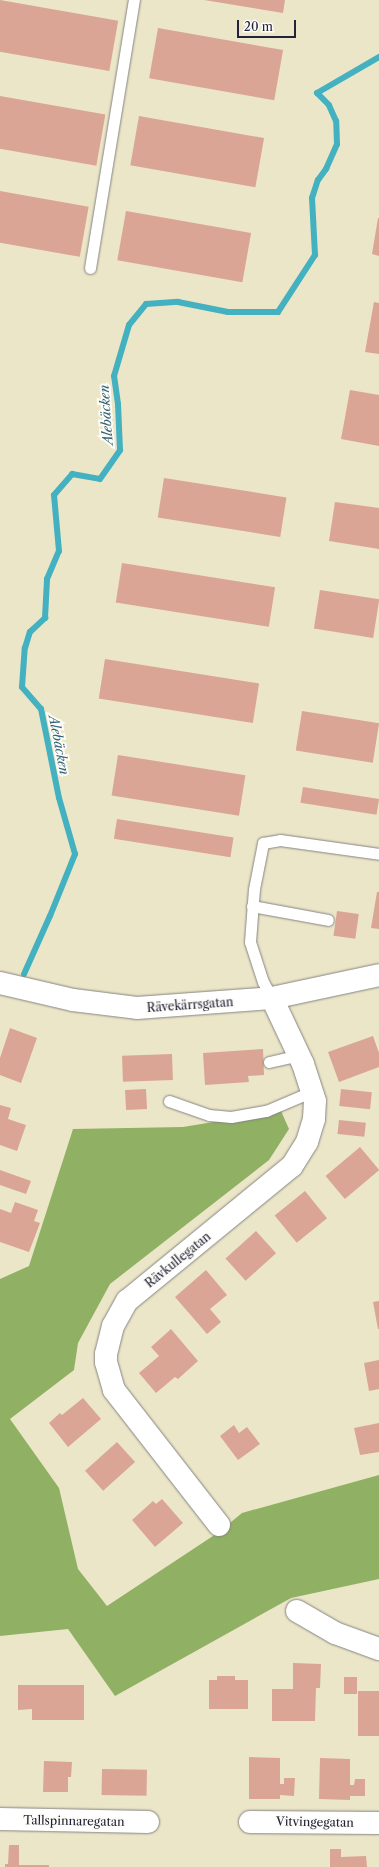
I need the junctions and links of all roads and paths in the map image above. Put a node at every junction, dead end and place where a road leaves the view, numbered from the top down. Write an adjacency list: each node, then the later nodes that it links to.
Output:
1 (134, 0): 2 (lane)
2 (90, 268)
3 (379, 854): 4 (lane)
4 (252, 906): 5 (lane); 8 (lane)
5 (328, 920)
6 (379, 975): 8 (street, Rävekärrsgatan)
7 (2, 989): 8 (street, Rävekärrsgatan)
8 (272, 998): 9 (street, Rävkullegatan)
9 (299, 1055): 10 (lane); 11 (street, Rävkullegatan)
10 (269, 1062)
11 (311, 1092): 12 (lane); 13 (street, Rävkullegatan)
12 (169, 1101)
13 (219, 1524)
14 (297, 1611): 15 (street)
15 (379, 1649)
16 (0, 1819): 17 (street, Tallspinnaregatan)
17 (148, 1822)
18 (250, 1822): 19 (street, Vitvingegatan)
19 (379, 1823)

